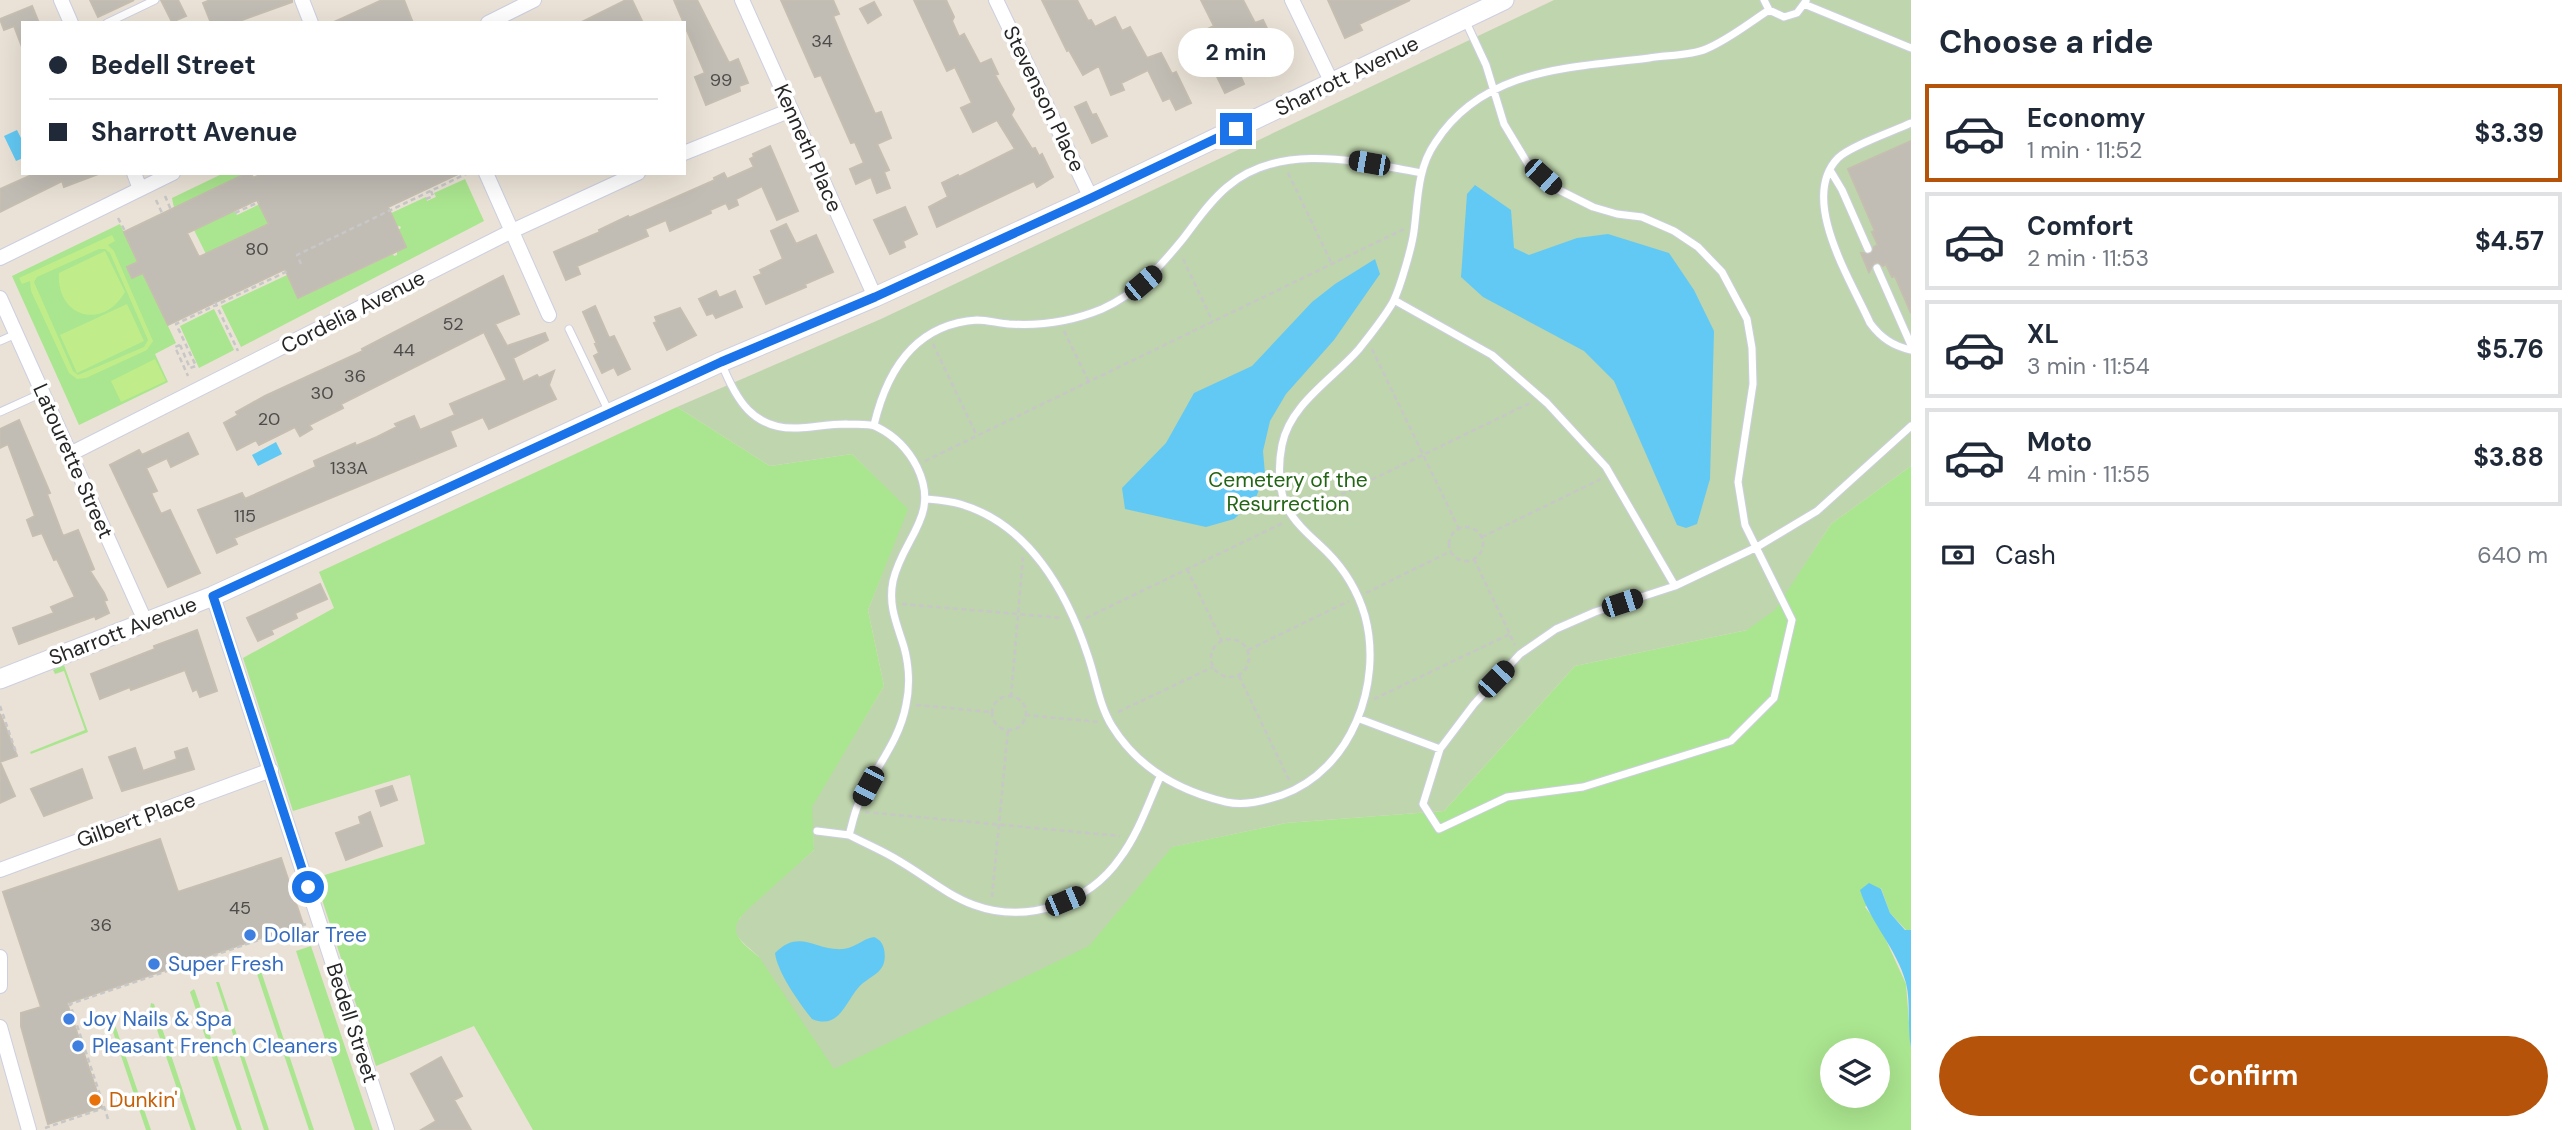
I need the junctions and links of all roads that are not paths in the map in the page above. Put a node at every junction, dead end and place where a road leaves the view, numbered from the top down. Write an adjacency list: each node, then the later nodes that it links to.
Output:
1 (61, 0): 13 (street)
2 (155, 0): 14 (lane)
3 (302, 0): 15 (street)
4 (534, 0): 16 (street)
5 (741, 0): 20 (street, Kenneth Place)
6 (996, 0): 30 (street, Stevenson Place)
7 (1292, 0): 18 (street)
8 (1504, 0): 12 (street, Sharrott Avenue)
9 (1764, 0): 11 (lane)
10 (1805, 2): 11 (lane); 17 (lane)
11 (1769, 10): 19 (lane)
12 (1465, 19): 18 (street, Sharrott Avenue); 19 (lane)
13 (70, 21)
14 (111, 21)
15 (310, 21)
16 (492, 21)
17 (1911, 48)
18 (1332, 83): 30 (street, Sharrott Avenue)
19 (1493, 88): 24 (lane); 51 (lane)
20 (791, 110): 22 (street); 35 (street, Kenneth Place)
21 (1911, 123): 23 (lane)
22 (686, 152)
23 (1830, 170): 32 (lane); 42 (lane)
24 (1422, 173): 37 (lane); 47 (lane)
25 (135, 175): 29 (street)
26 (169, 175): 29 (street)
27 (487, 175): 31 (street)
28 (634, 175): 31 (street, Cordelia Avenue)
29 (140, 189): 33 (street)
30 (1091, 198): 35 (street, Sharrott Avenue)
31 (512, 231): 38 (street); 49 (street, Cordelia Avenue)
32 (1868, 249)
33 (0, 258)
34 (1877, 268): 42 (lane)
35 (875, 297): 43 (street, Sharrott Avenue)
36 (0, 298): 40 (street, Latourette Street)
37 (1394, 300): 52 (lane); 56 (lane)
38 (549, 315)
39 (569, 329): 46 (lane)
40 (16, 334): 41 (lane); 44 (street, Latourette Street)
41 (0, 341)
42 (1911, 347)
43 (721, 362): 46 (street, Sharrott Avenue); 47 (lane)
44 (42, 393): 45 (lane); 49 (street, Latourette Street)
45 (0, 412)
46 (610, 412): 53 (street, Sharrott Avenue)
47 (874, 425): 50 (lane)
48 (1911, 426): 51 (lane)
49 (70, 454): 54 (street, Latourette Street)
50 (927, 499): 59 (lane); 61 (lane)
51 (1757, 547): 52 (lane); 57 (lane)
52 (1675, 586): 57 (lane)
53 (213, 596): 54 (street, Sharrott Avenue); 58 (street, Bedell Street)
54 (146, 623): 55 (street, Sharrott Avenue)
55 (0, 679)
56 (1360, 719): 57 (lane); 59 (lane)
57 (1440, 749)
58 (271, 770): 62 (street, Gilbert Place); 67 (street, Bedell Street)
59 (1160, 777): 61 (lane)
60 (817, 831): 61 (lane)
61 (849, 835)
62 (0, 870)
63 (0, 957): 64 (street)
64 (0, 986)
65 (0, 1027): 66 (street)
66 (29, 1130)
67 (387, 1130)

